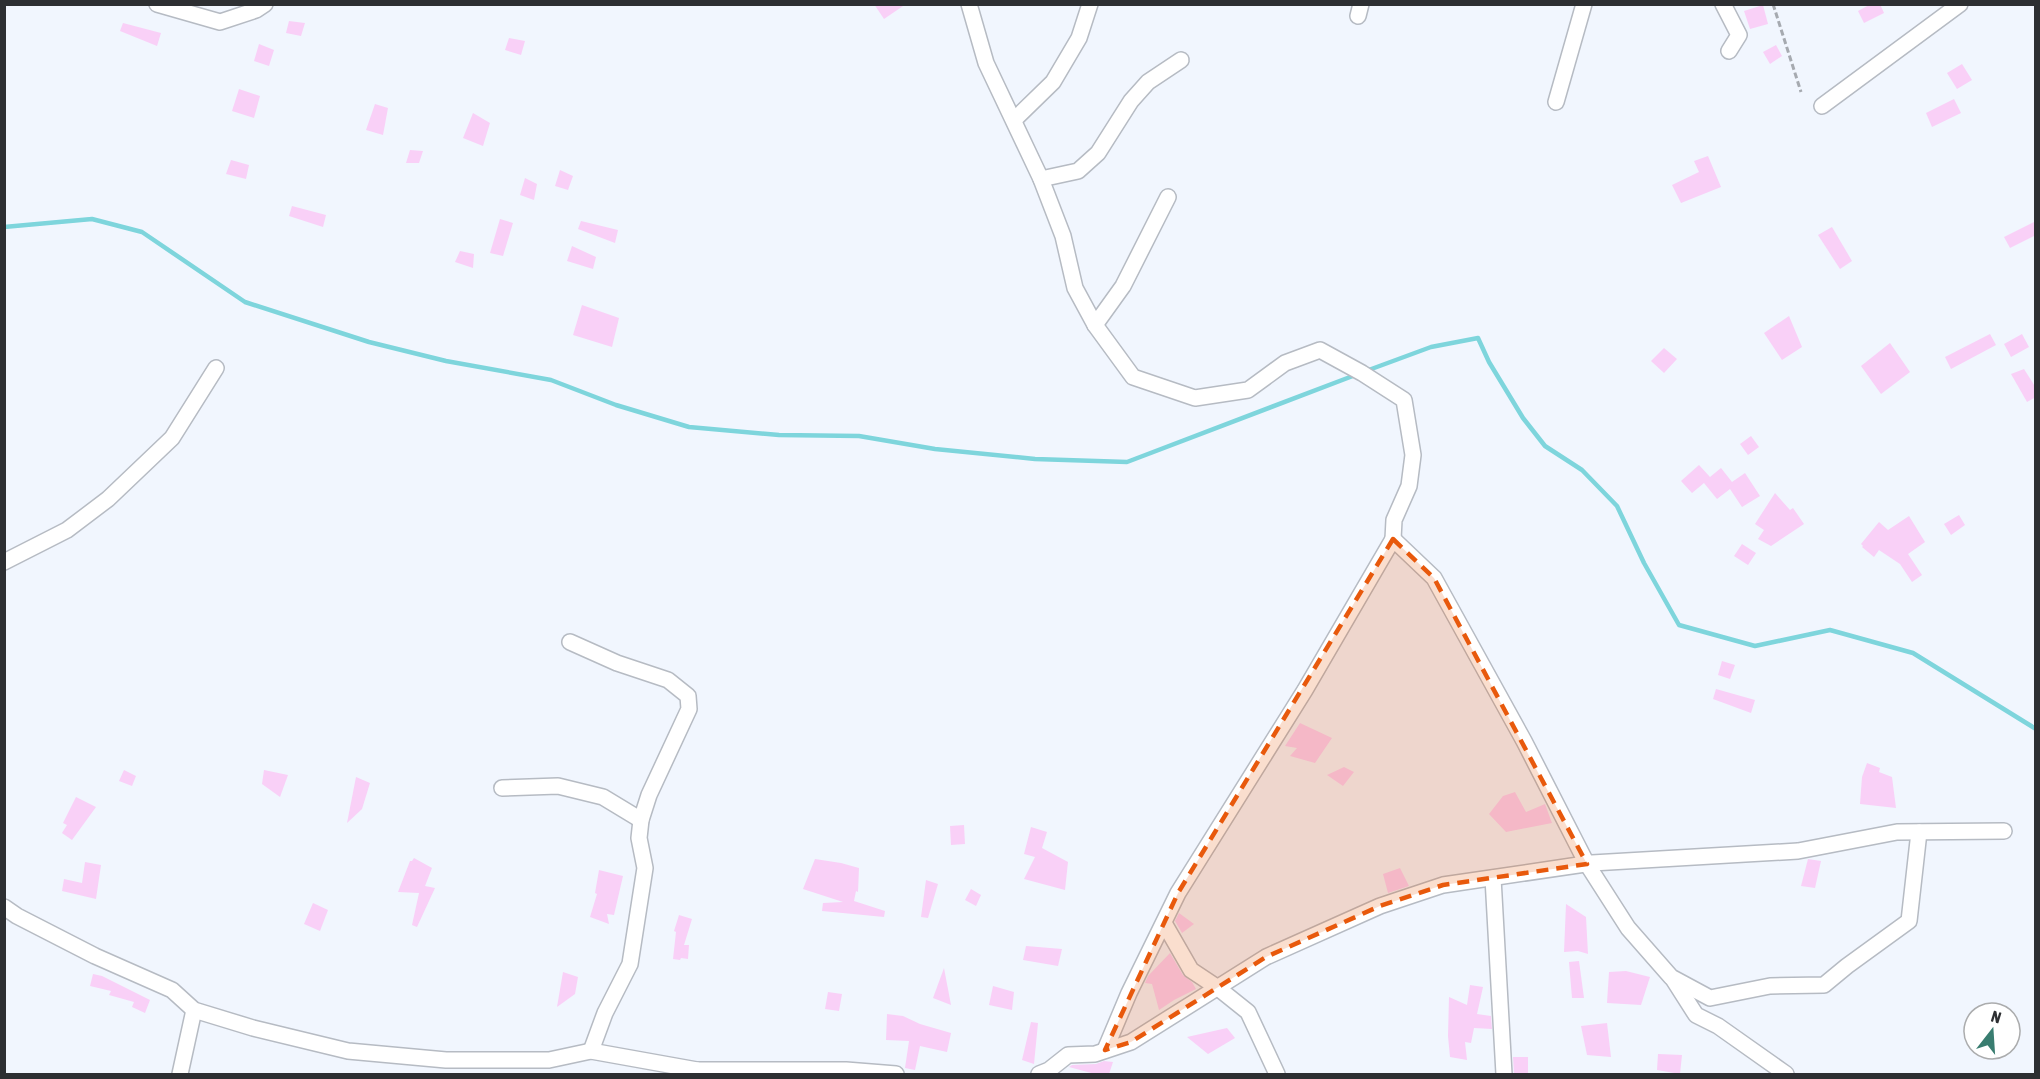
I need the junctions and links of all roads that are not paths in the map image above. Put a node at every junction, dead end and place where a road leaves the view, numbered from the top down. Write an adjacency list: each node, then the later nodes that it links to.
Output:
1 (157, 4): 2 (street)
2 (265, 4)
3 (969, 4): 12 (street)
4 (1090, 4): 12 (street)
5 (1584, 4): 10 (street)
6 (1960, 4): 11 (street)
7 (1723, 5): 8 (street)
8 (1729, 51)
9 (1181, 60): 13 (street)
10 (1556, 102)
11 (1822, 106)
12 (1014, 120): 13 (street)
13 (1041, 179): 15 (street)
14 (1167, 197): 15 (street)
15 (1095, 325): 17 (street)
16 (216, 368): 18 (street)
17 (1393, 539): 24 (street); 27 (street)
18 (4, 562)
19 (570, 642): 21 (street)
20 (502, 788): 21 (street)
21 (640, 820): 32 (street)
22 (2004, 831): 23 (street)
23 (1919, 832): 24 (street); 28 (street)
24 (1587, 864): 25 (street); 28 (street)
25 (1493, 878): 29 (street); 41 (street)
26 (4, 907): 30 (street)
27 (1164, 924): 29 (street); 31 (street)
28 (1671, 977): 42 (street)
29 (1218, 988): 31 (street); 40 (street)
30 (194, 1010): 33 (street); 37 (street)
31 (1105, 1050): 34 (street)
32 (591, 1052): 33 (street); 35 (street)
33 (549, 1067)
34 (1063, 1069): 39 (street)
35 (697, 1072): 36 (street)
36 (846, 1072): 38 (street)
37 (180, 1074)
38 (896, 1074)
39 (1039, 1074)
40 (1277, 1074)
41 (1504, 1074)
42 (1786, 1074)

